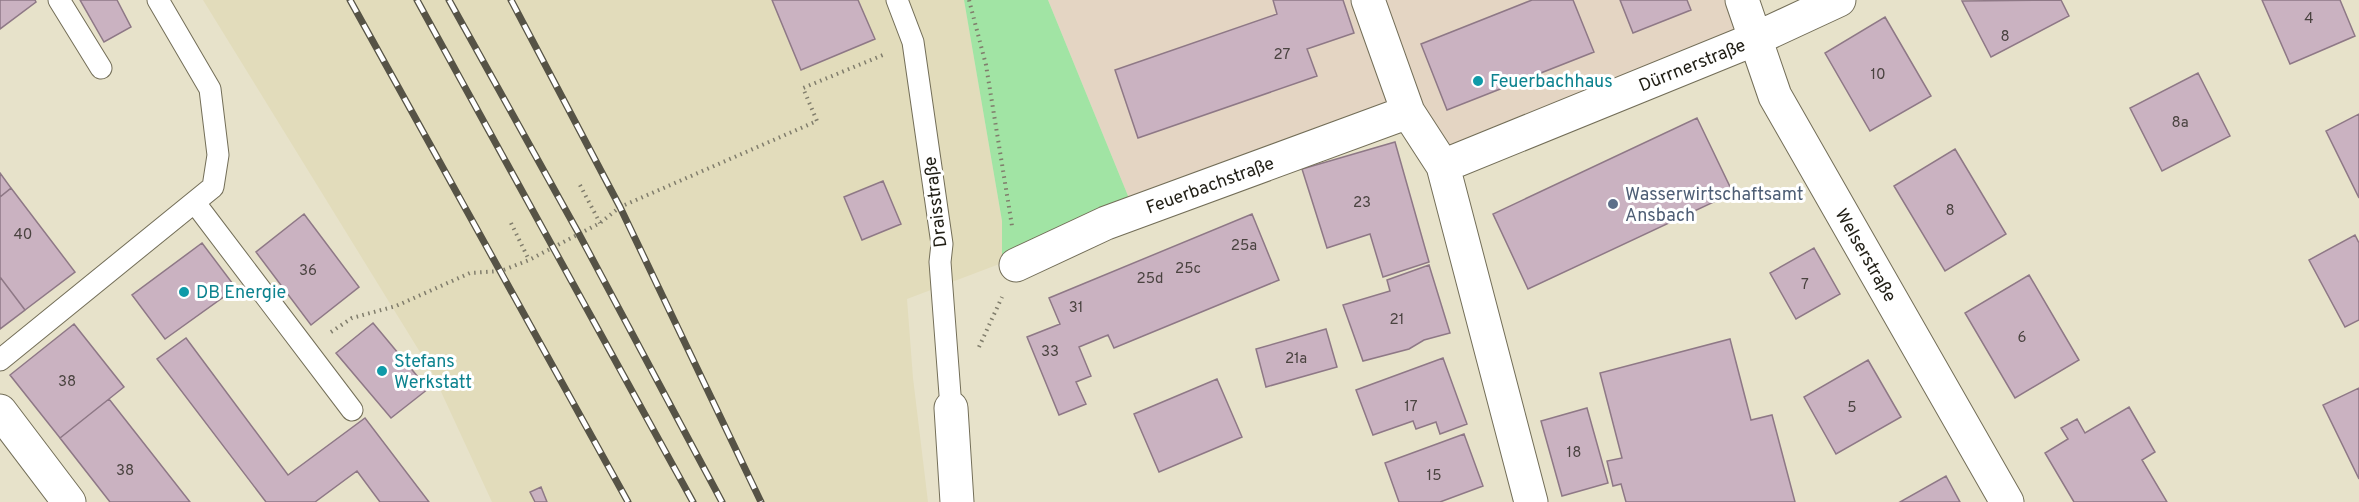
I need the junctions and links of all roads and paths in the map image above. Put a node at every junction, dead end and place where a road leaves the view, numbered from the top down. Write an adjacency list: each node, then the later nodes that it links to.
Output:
1 (59, 0): 10 (lane)
2 (158, 0): 14 (lane)
3 (897, 0): 9 (lane, Draisstraße)
4 (969, 0): 17 (path)
5 (1368, 0): 11 (street)
6 (1742, 0): 8 (street, Welserstraße)
7 (1839, 0): 8 (street, Dürrnerstraße)
8 (1755, 39): 12 (street, Dürrnerstraße); 29 (street, Welserstraße)
9 (913, 42): 16 (path); 23 (lane, Draisstraße)
10 (101, 68)
11 (1408, 112): 12 (street); 19 (street, Feuerbachstraße)
12 (1443, 166): 28 (street)
13 (580, 185): 16 (path)
14 (195, 203): 20 (lane); 22 (lane)
15 (511, 223): 18 (path)
16 (600, 223): 18 (path)
17 (1012, 227)
18 (529, 260): 20 (path)
19 (1016, 265): 21 (path)
20 (306, 349): 24 (lane)
21 (975, 357)
22 (0, 360)
23 (951, 408): 27 (street)
24 (352, 410)
25 (0, 411): 26 (street)
26 (69, 502)
27 (957, 502)
28 (1531, 502)
29 (2007, 502)

